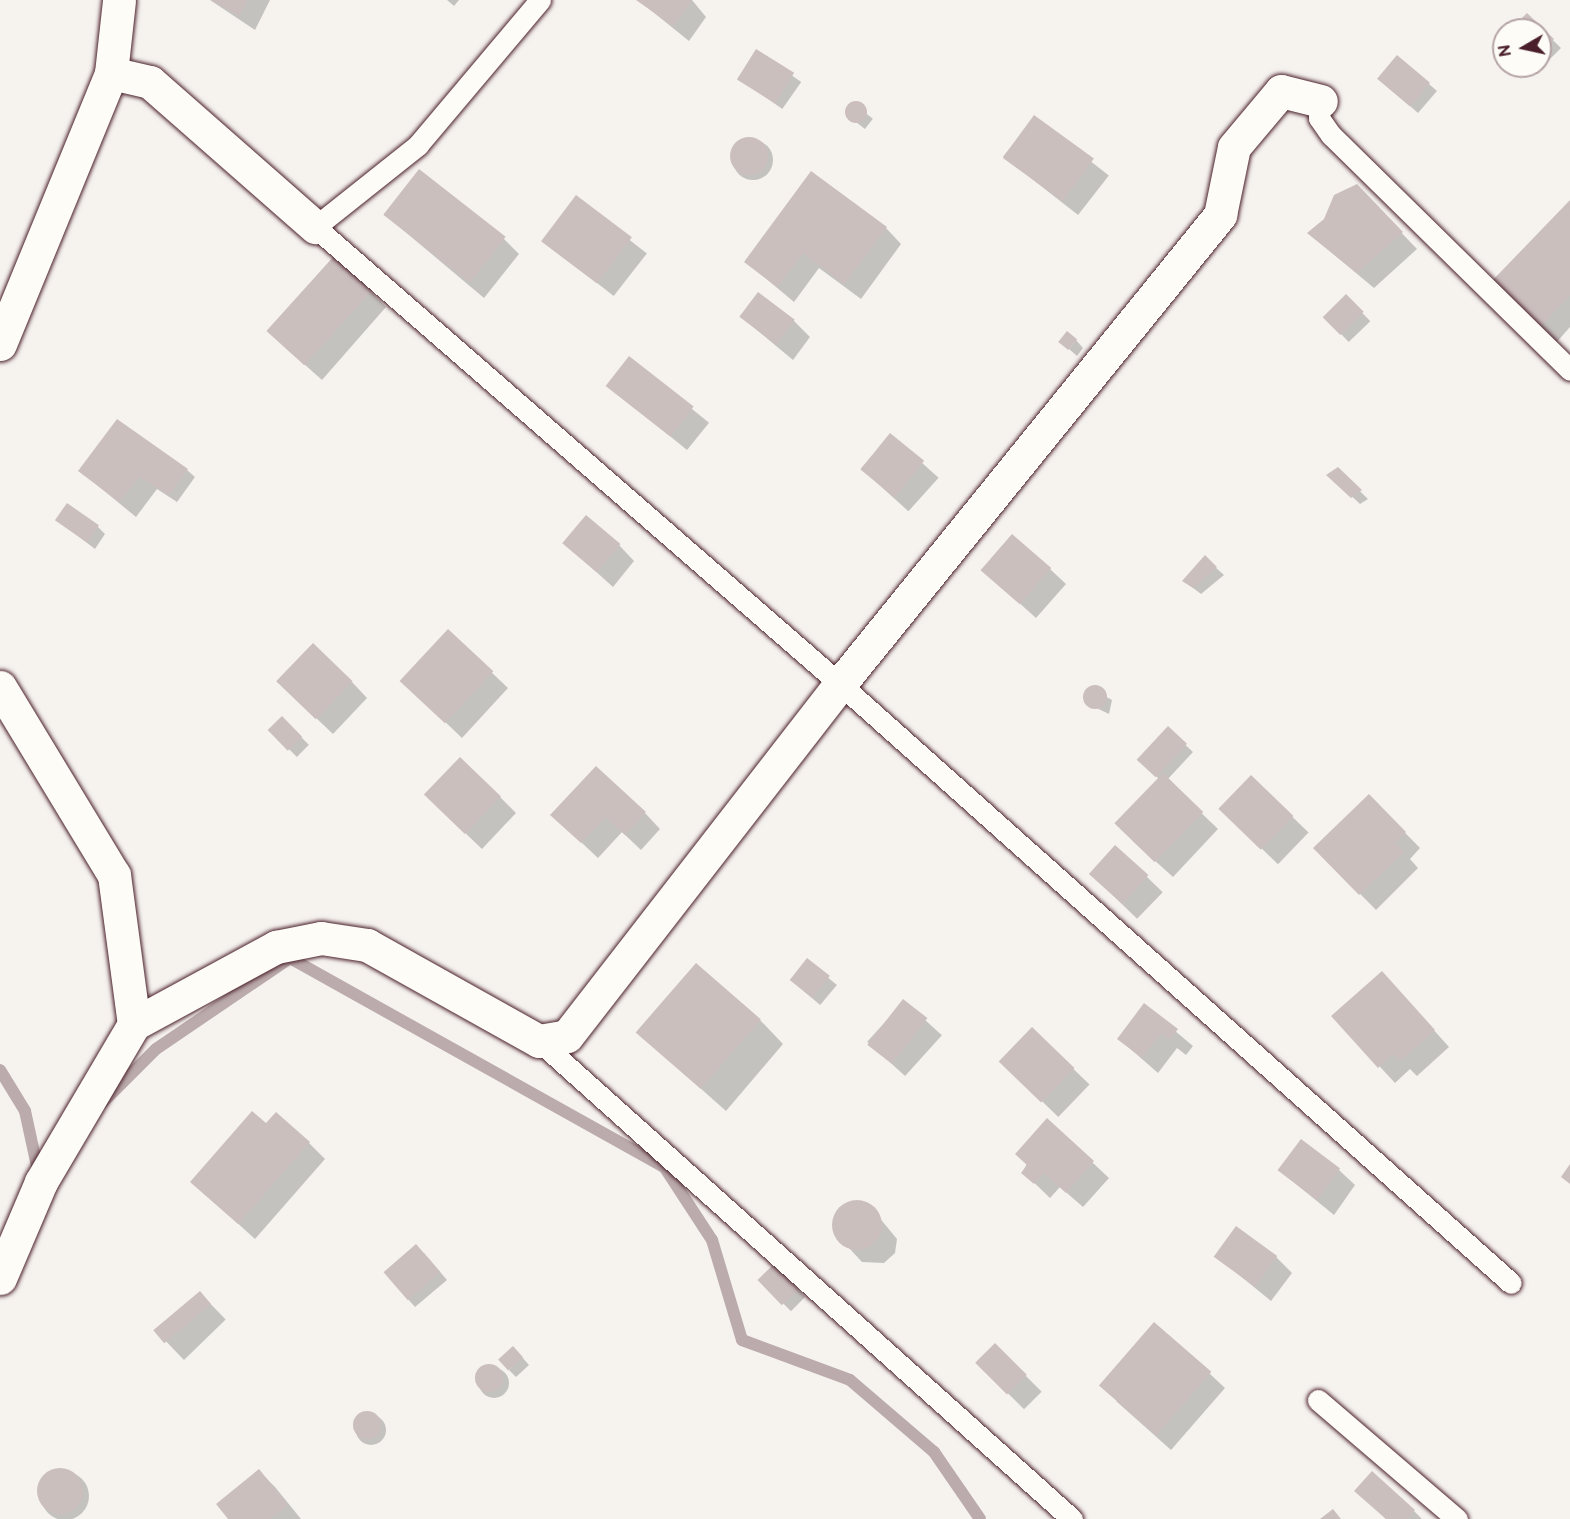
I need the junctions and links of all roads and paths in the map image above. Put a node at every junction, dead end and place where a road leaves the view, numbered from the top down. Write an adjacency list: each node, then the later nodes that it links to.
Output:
1 (119, 0): 3 (street)
2 (540, 0): 5 (lane)
3 (111, 73): 5 (street); 6 (street)
4 (1321, 101): 7 (lane); 8 (street)
5 (315, 227): 8 (lane)
6 (0, 344)
7 (1570, 370)
8 (840, 684): 11 (street); 13 (lane)
9 (0, 687): 10 (street)
10 (134, 1024): 11 (street); 12 (street)
11 (539, 1041): 15 (lane)
12 (0, 1278)
13 (1511, 1283)
14 (1318, 1400): 16 (lane)
15 (1072, 1519)
16 (1457, 1519)

